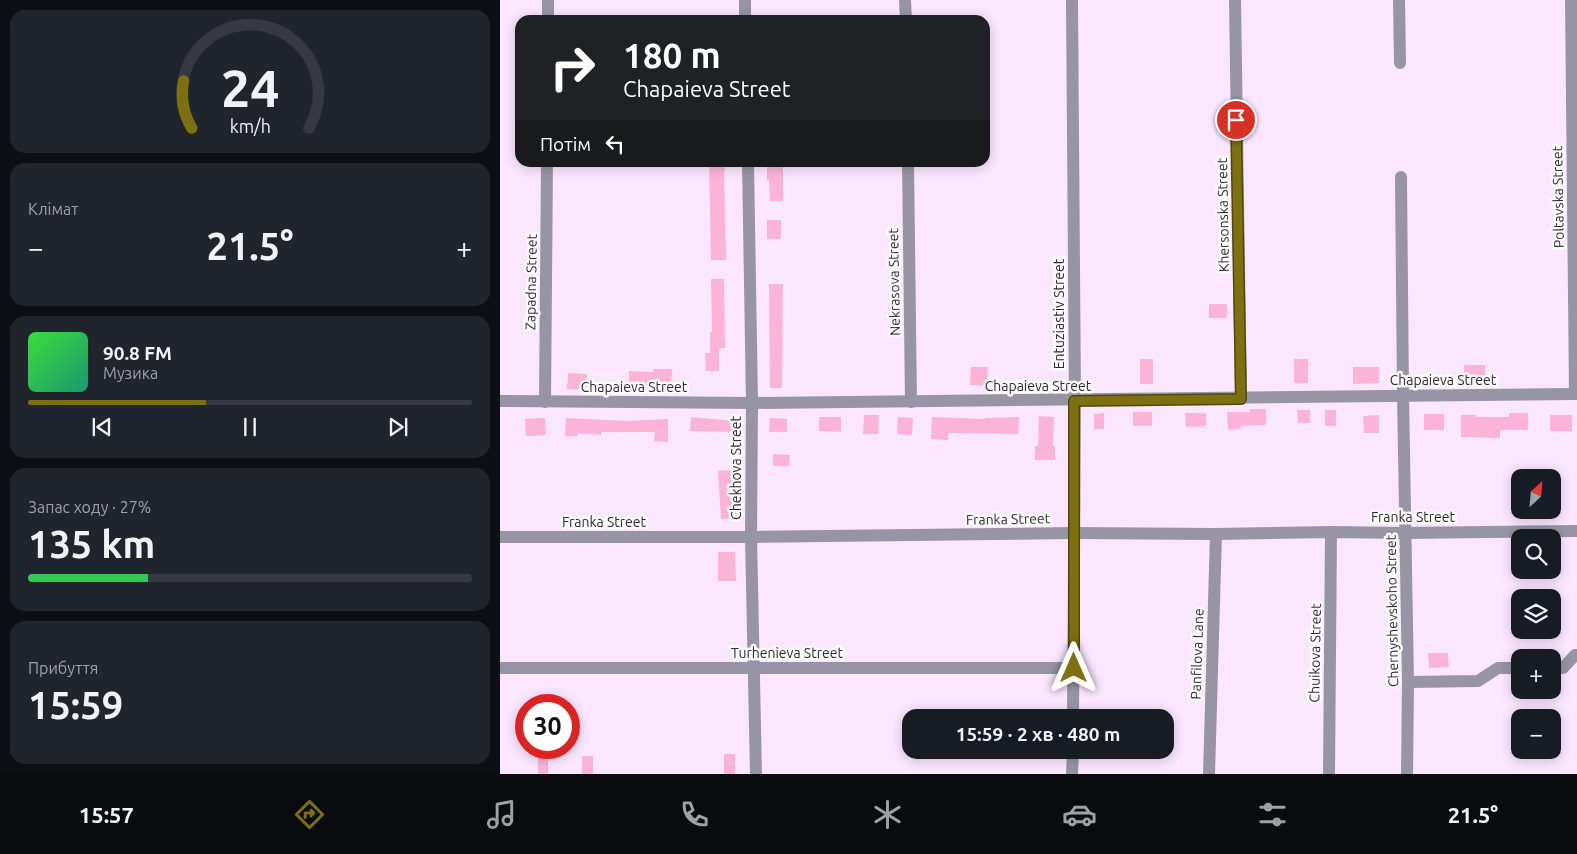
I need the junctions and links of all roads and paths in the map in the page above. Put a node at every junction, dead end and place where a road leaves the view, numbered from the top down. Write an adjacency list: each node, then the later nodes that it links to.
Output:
1 (548, 0): 8 (street)
2 (745, 0): 9 (street)
3 (906, 0): 10 (street)
4 (1072, 0): 20 (street, Entuziastiv Street)
5 (1235, 0): 18 (street, Khersonska Street)
6 (1399, 0): 11 (street)
7 (1571, 0): 16 (street, Poltavska Street)
8 (548, 15)
9 (745, 15)
10 (906, 15)
11 (1400, 63)
12 (547, 167): 21 (street, Zapadna Street)
13 (748, 167): 23 (street, Chekhova Street)
14 (908, 167): 22 (street, Nekrasova Street)
15 (1401, 177): 17 (street, Chernyshevskoho Street)
16 (1576, 394): 17 (street, Chapaieva Street)
17 (1403, 395): 18 (street, Chapaieva Street); 27 (street, Chernyshevskoho Street)
18 (1241, 399): 20 (street, Chapaieva Street)
19 (500, 401): 21 (street, Chapaieva Street)
20 (1074, 401): 22 (street, Chapaieva Street); 26 (street, Entuziastiv Street)
21 (544, 402): 23 (street, Chapaieva Street)
22 (911, 402): 23 (street, Chapaieva Street)
23 (752, 403): 30 (street, Chekhova Street)
24 (1577, 531): 27 (street, Franka Street)
25 (1331, 532): 27 (street, Franka Street); 28 (street, Franka Street); 43 (street, Chuikova Street)
26 (1074, 533): 28 (street, Franka Street); 30 (street, Franka Street); 34 (street, Entuziastiv Street)
27 (1406, 533): 37 (street, Chernyshevskoho Street)
28 (1216, 534): 42 (street, Panfilova Lane)
29 (500, 537): 30 (street, Franka Street)
30 (751, 537): 33 (street, Chekhova Street)
31 (1577, 655): 36 (street)
32 (500, 668): 33 (street, Turhenieva Street)
33 (755, 668): 34 (street, Turhenieva Street); 40 (street, Chekhova Street)
34 (1074, 668): 38 (street, Entuziastiv Street)
35 (1511, 668): 37 (street)
36 (1561, 668)
37 (1408, 682): 44 (street, Chernyshevskoho Street)
38 (1073, 709)
39 (1073, 759): 41 (street)
40 (756, 774)
41 (1072, 774)
42 (1209, 774)
43 (1328, 774)
44 (1407, 774)

